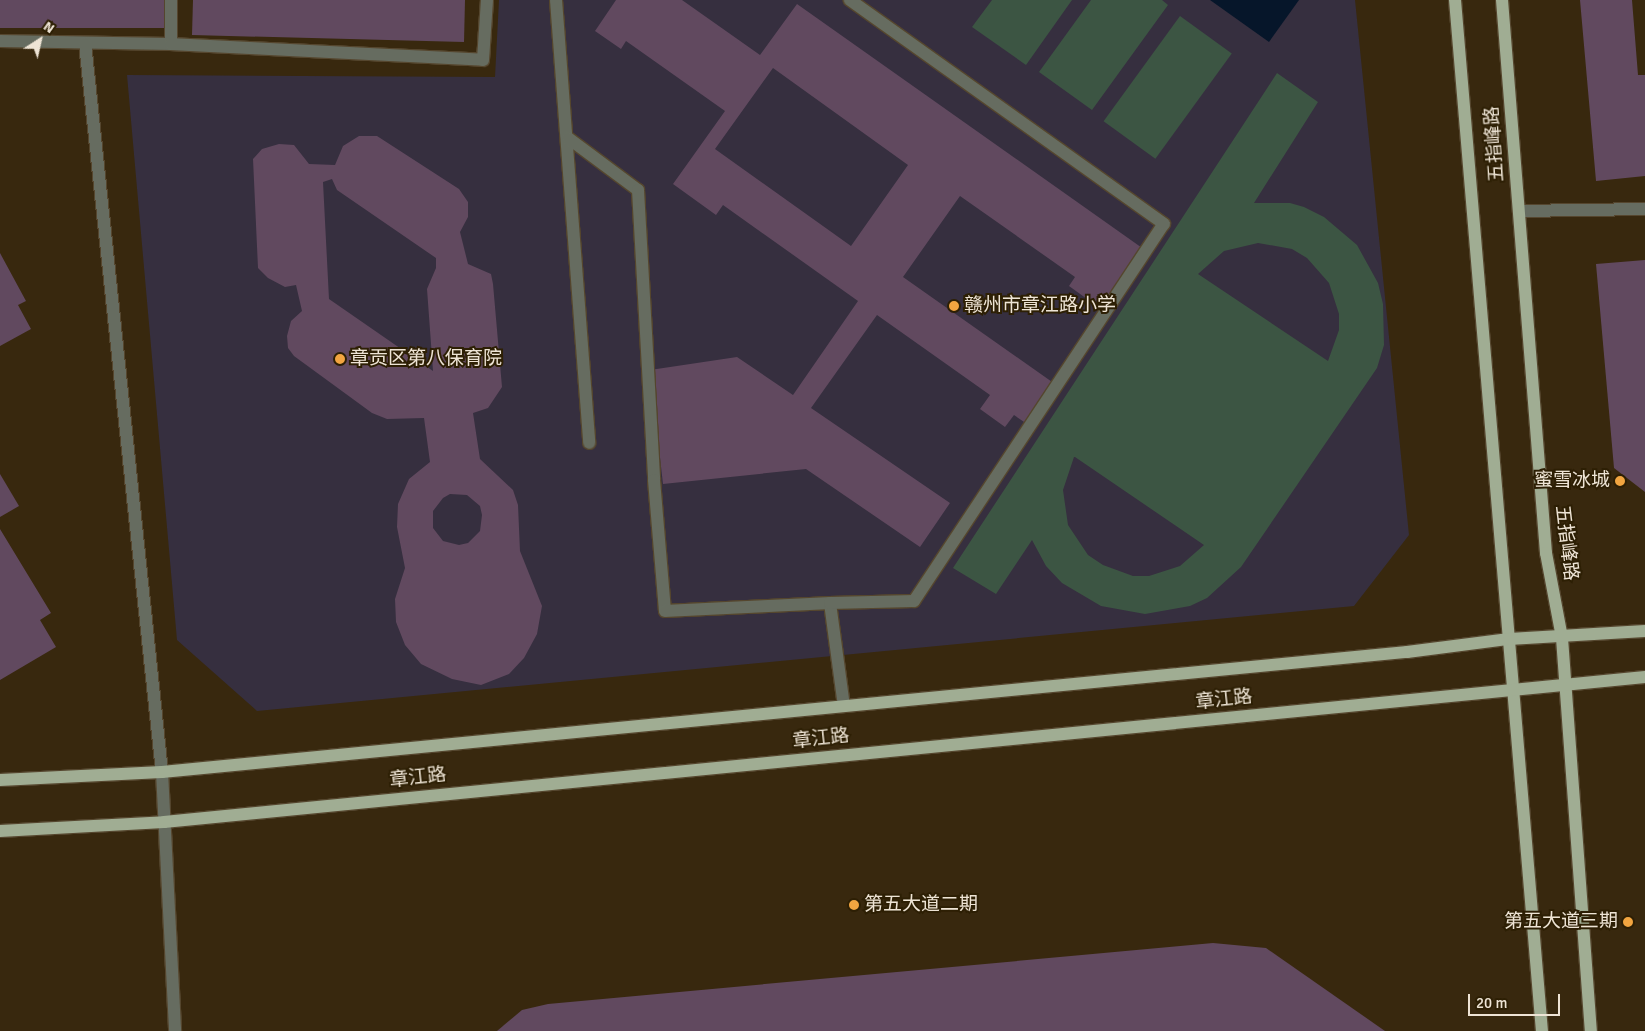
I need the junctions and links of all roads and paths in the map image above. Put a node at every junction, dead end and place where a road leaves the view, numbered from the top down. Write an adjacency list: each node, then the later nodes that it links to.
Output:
1 (171, 0): 9 (street)
2 (487, 0): 9 (street)
3 (556, 0): 10 (street)
4 (850, 0): 14 (street)
5 (1455, 0): 17 (main road, 五指峰路)
6 (1502, 0): 12 (main road, 五指峰路)
7 (0, 41): 8 (street)
8 (85, 43): 9 (street); 22 (street)
9 (171, 44)
10 (568, 138): 13 (street); 14 (street)
11 (1645, 209): 12 (street)
12 (1519, 211): 16 (main road, 五指峰路)
13 (589, 443)
14 (830, 603): 21 (street)
15 (1645, 630): 16 (main road, 章江路)
16 (1562, 638): 17 (main road, 章江路); 19 (main road, 五指峰路)
17 (1509, 639): 20 (main road, 五指峰路); 21 (main road, 章江路)
18 (1645, 677): 19 (main road, 章江路)
19 (1566, 684): 20 (main road, 章江路); 28 (main road, 五指峰路)
20 (1514, 691): 24 (main road, 章江路); 27 (main road, 五指峰路)
21 (844, 706): 22 (main road, 章江路)
22 (162, 772): 23 (main road, 章江路); 24 (street)
23 (0, 780)
24 (164, 822): 25 (main road, 章江路); 26 (street)
25 (0, 831)
26 (175, 1031)
27 (1542, 1031)
28 (1591, 1031)

